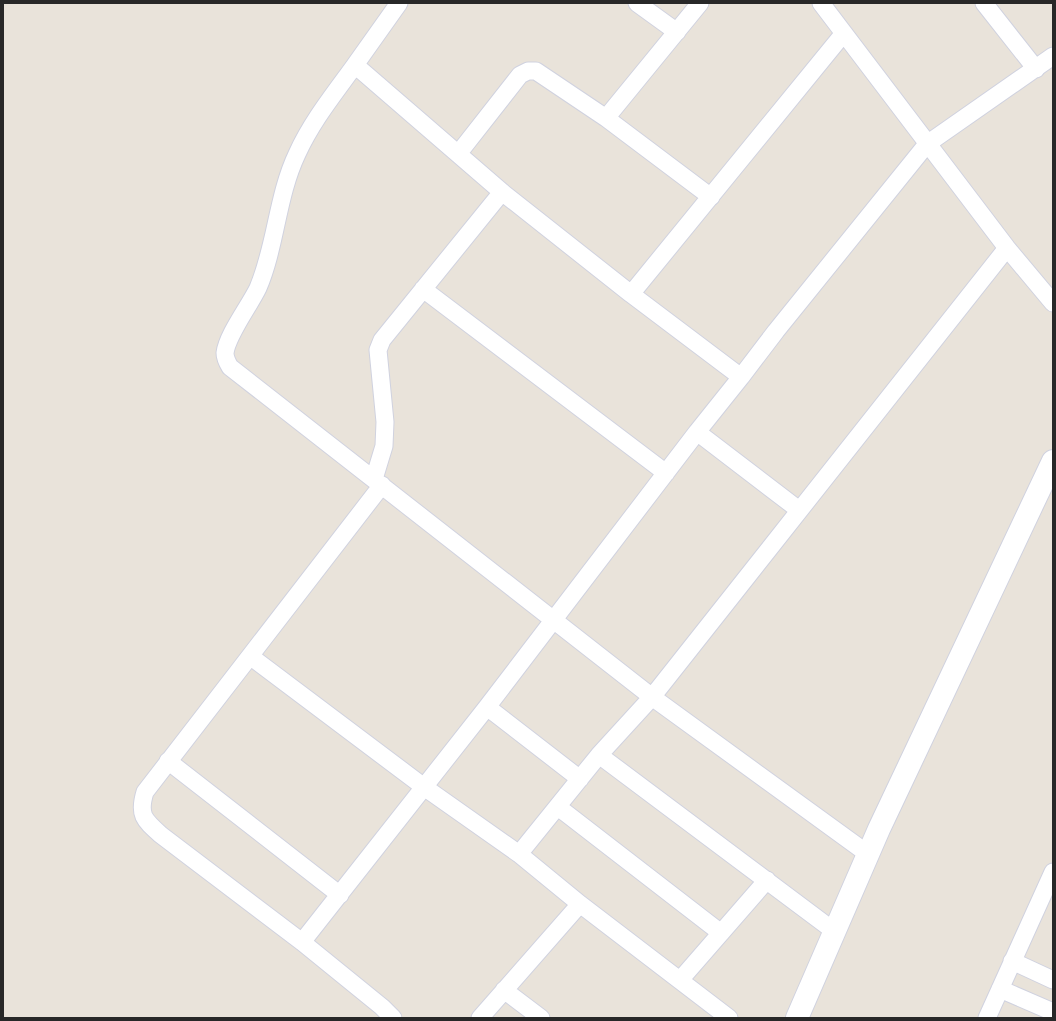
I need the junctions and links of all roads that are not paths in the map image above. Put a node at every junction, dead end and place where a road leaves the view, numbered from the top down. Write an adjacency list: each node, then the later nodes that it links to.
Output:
1 (399, 3): 9 (street)
2 (637, 3): 6 (street)
3 (700, 3): 6 (street)
4 (821, 3): 7 (street)
5 (984, 3): 10 (street)
6 (677, 32): 11 (street)
7 (844, 33): 12 (street); 15 (street)
8 (1053, 56): 10 (street)
9 (355, 65): 13 (street); 24 (street)
10 (1036, 69): 12 (street)
11 (606, 118): 13 (street); 15 (street)
12 (927, 144): 16 (street); 20 (street)
13 (458, 154): 14 (street)
14 (502, 192): 17 (street); 18 (street)
15 (711, 197): 18 (street)
16 (1007, 248): 19 (street); 25 (street)
17 (423, 289): 23 (street); 24 (street)
18 (631, 294): 20 (street)
19 (1053, 303)
20 (741, 377): 21 (street)
21 (697, 432): 23 (street); 25 (street)
22 (1053, 461): 36 (street)
23 (666, 473): 26 (street)
24 (378, 482): 26 (street); 27 (street)
25 (799, 510): 28 (street)
26 (553, 620): 28 (street); 29 (street)
27 (250, 656): 31 (street); 33 (street)
28 (652, 697): 30 (street); 36 (street)
29 (487, 707): 32 (street); 33 (street)
30 (599, 755): 32 (street); 38 (street)
31 (168, 761): 39 (street); 43 (street)
32 (580, 779): 34 (street)
33 (424, 788): 35 (street); 39 (street)
34 (558, 807): 35 (street); 42 (street)
35 (518, 854): 40 (street)
36 (868, 854): 41 (street)
37 (1053, 872): 44 (street)
38 (767, 880): 41 (street); 42 (street)
39 (340, 894): 43 (street)
40 (580, 904): 45 (street); 48 (street)
41 (834, 931): 54 (street)
42 (721, 933): 45 (street)
43 (302, 942): 50 (street)
44 (1012, 961): 46 (street); 47 (street)
45 (680, 980): 53 (street)
46 (1053, 980)
47 (1000, 988): 49 (street); 55 (street)
48 (504, 990): 51 (street); 52 (street)
49 (1053, 1012)
50 (393, 1018)
51 (480, 1018)
52 (541, 1018)
53 (730, 1018)
54 (797, 1018)
55 (987, 1018)

